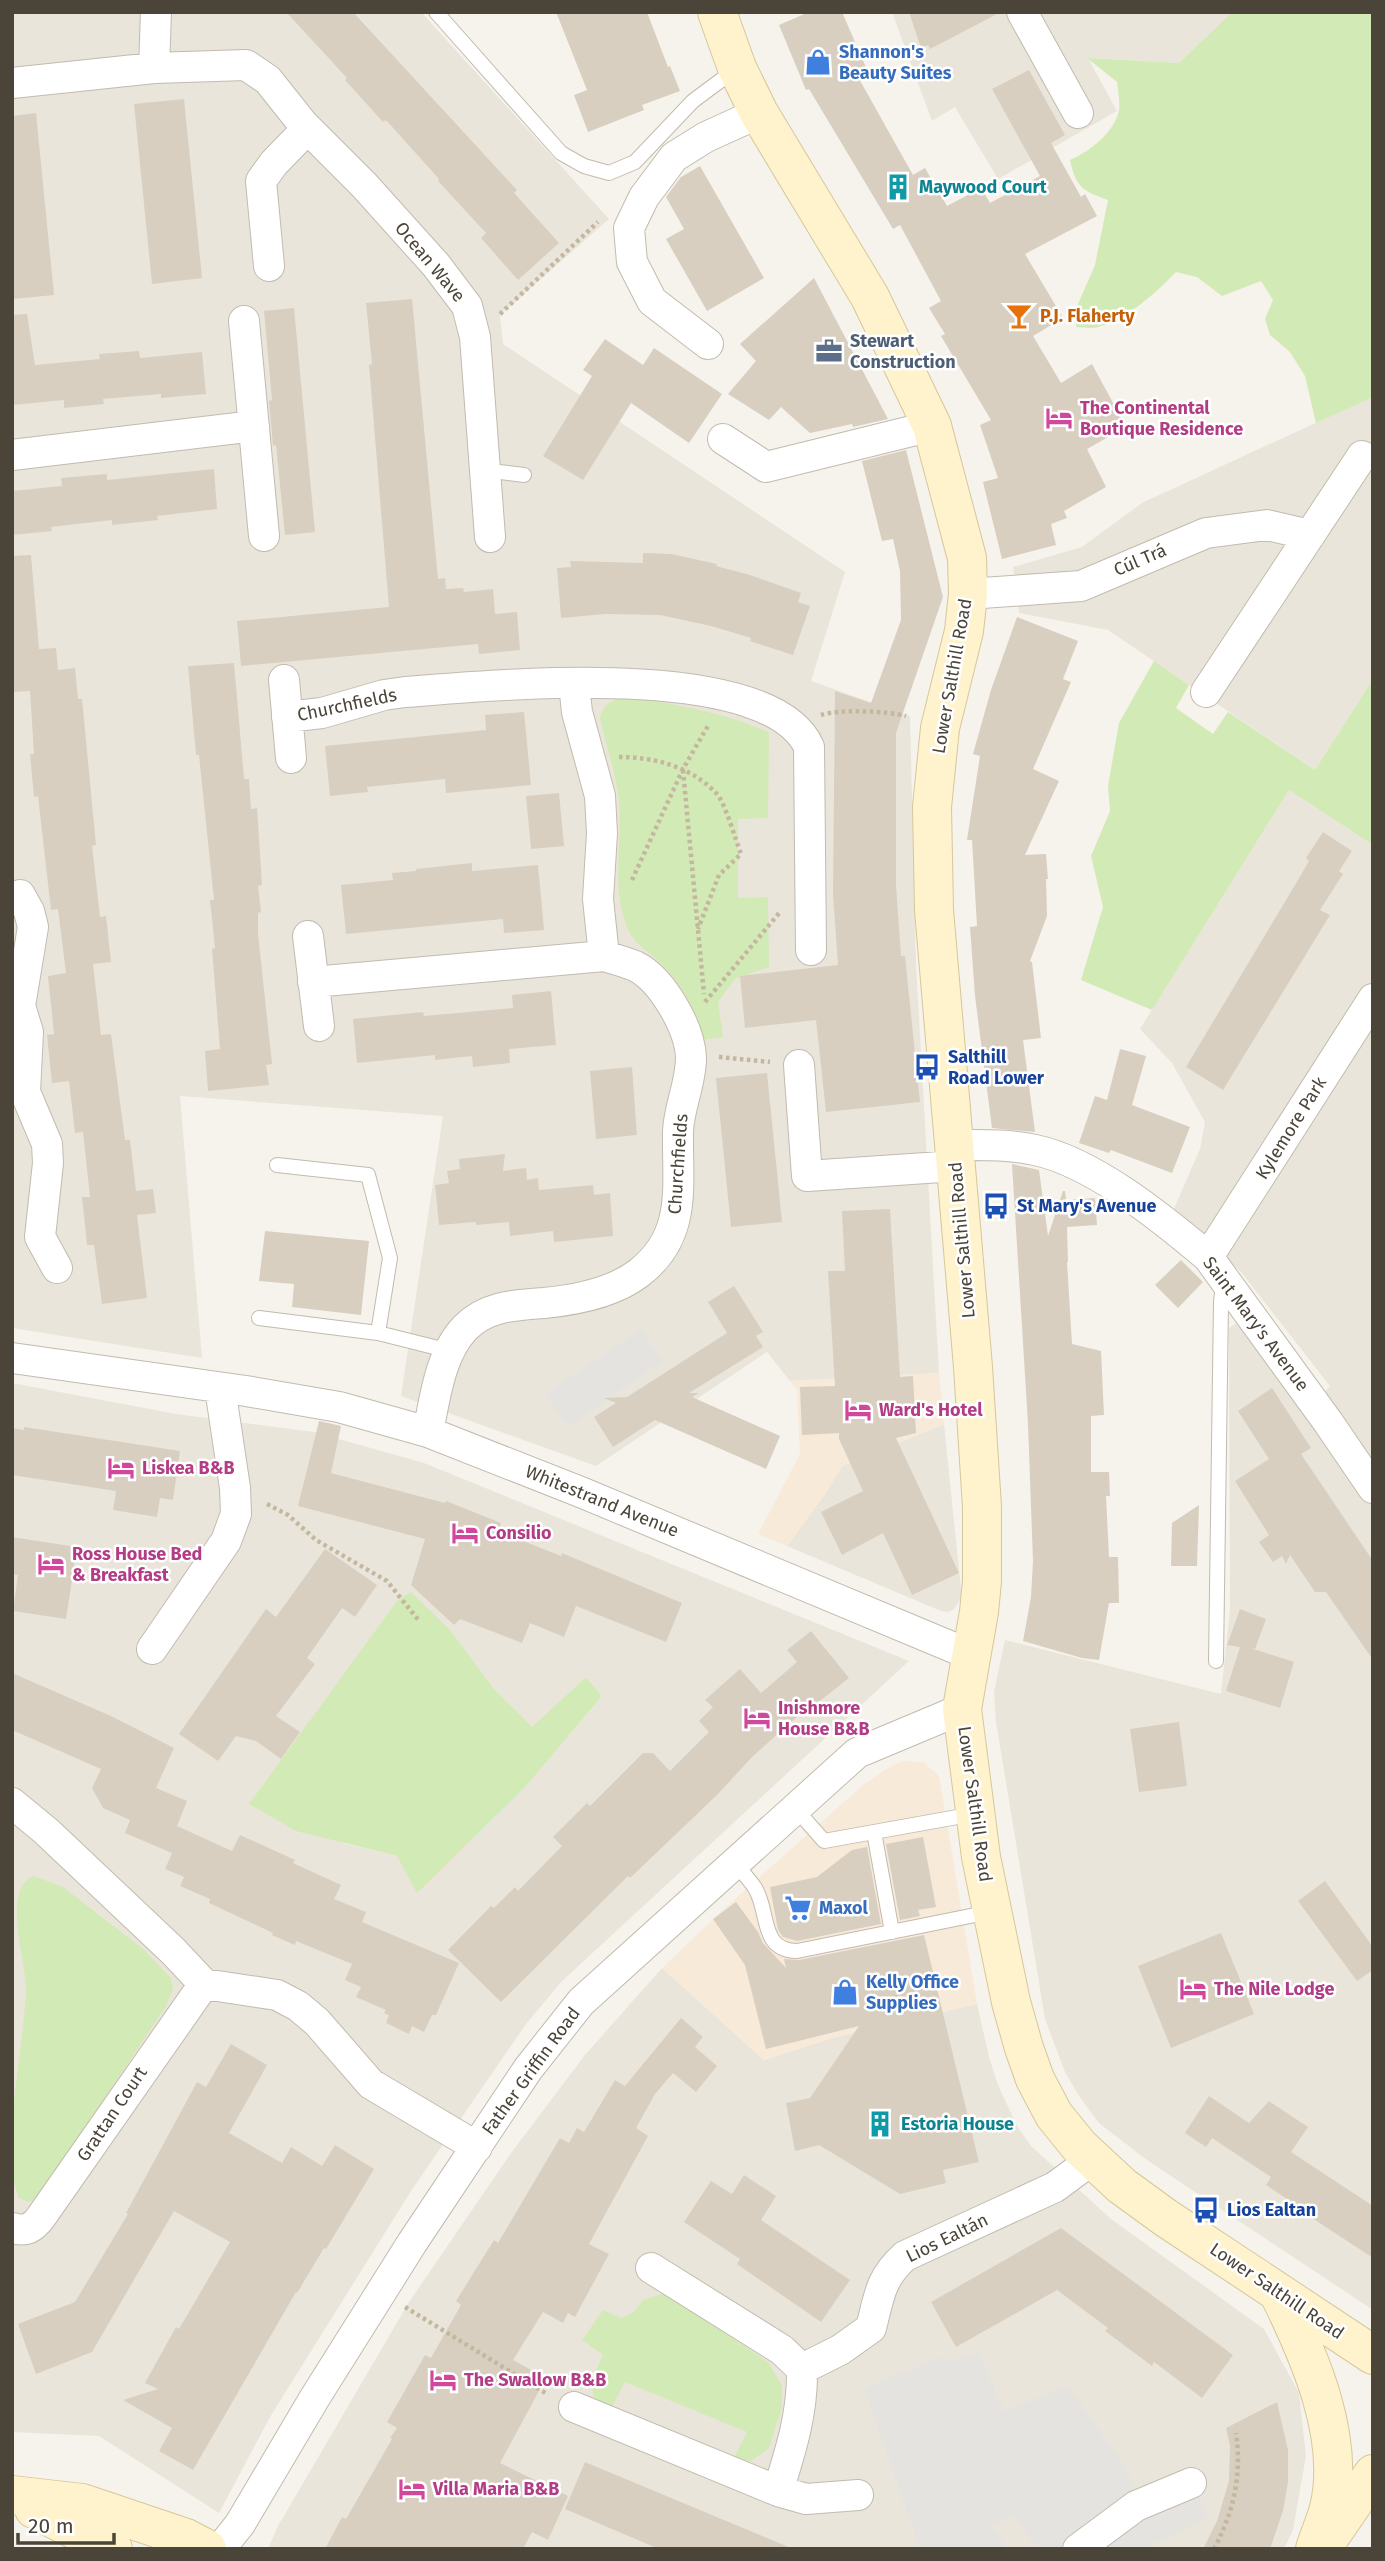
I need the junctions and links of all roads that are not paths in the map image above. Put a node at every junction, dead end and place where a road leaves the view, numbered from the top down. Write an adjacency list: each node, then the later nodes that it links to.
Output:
1 (156, 12): 5 (street)
2 (436, 12): 6 (lane)
3 (717, 12): 6 (main road, Lower Salthill Road)
4 (1022, 12): 9 (street)
5 (154, 68): 7 (street, Ocean Wave); 10 (street, Ocean Wave)
6 (737, 68): 8 (main road, Lower Salthill Road)
7 (12, 83)
8 (759, 113): 13 (street); 15 (main road, Lower Salthill Road)
9 (1078, 113)
10 (307, 129): 11 (street); 19 (street, Ocean Wave)
11 (269, 266)
12 (244, 321): 14 (street)
13 (708, 344)
14 (254, 426): 17 (street); 22 (street)
15 (932, 426): 16 (street); 24 (main road, Lower Salthill Road)
16 (723, 439)
17 (12, 455)
18 (1363, 456): 21 (street)
19 (483, 470): 20 (lane); 23 (street, Ocean Wave)
20 (524, 474)
21 (1310, 535): 24 (street, Cúl Trá); 27 (street)
22 (264, 537)
23 (490, 537)
24 (968, 594): 39 (main road, Lower Salthill Road)
25 (284, 680): 28 (street, Churchfields)
26 (574, 684): 28 (street, Churchfields); 32 (street, Churchfields); 33 (street)
27 (1206, 692)
28 (287, 718): 29 (street, Churchfields)
29 (291, 758)
30 (20, 895): 38 (street)
31 (308, 936): 34 (street)
32 (811, 950)
33 (604, 956): 34 (street, Churchfields); 45 (street, Churchfields)
34 (313, 982): 36 (street)
35 (1373, 999): 42 (street, Kylemore Park)
36 (319, 1026)
37 (799, 1065): 39 (street)
38 (19, 1092): 41 (street)
39 (955, 1155): 42 (street, Saint Mary's Avenue); 51 (main road, Lower Salthill Road)
40 (277, 1165): 44 (lane)
41 (57, 1268)
42 (1216, 1268): 49 (street, Saint Mary's Avenue); 52 (lane)
43 (260, 1318): 44 (lane)
44 (378, 1333): 45 (lane)
45 (450, 1351): 48 (street, Churchfields)
46 (12, 1358): 47 (street, Whitestrand Avenue)
47 (220, 1388): 48 (street, Whitestrand Avenue); 50 (street)
48 (428, 1432): 51 (street, Whitestrand Avenue)
49 (1373, 1489)
50 (152, 1649)
51 (971, 1656): 53 (main road, Lower Salthill Road)
52 (1216, 1661)
53 (962, 1709): 54 (street, Father Griffin Road); 55 (main road, Lower Salthill Road)
54 (795, 1808): 57 (lane); 58 (street, Father Griffin Road)
55 (976, 1814): 57 (lane); 59 (main road, Lower Salthill Road)
56 (16, 1816): 61 (street)
57 (874, 1832): 60 (lane)
58 (734, 1862): 60 (lane); 62 (street, Father Griffin Road)
59 (992, 1911): 60 (lane); 63 (main road, Lower Salthill Road)
60 (892, 1932)
61 (204, 1984): 62 (street); 64 (street, Grattan Court)
62 (477, 2147): 78 (street, Father Griffin Road)
63 (1093, 2159): 66 (main road, Lower Salthill Road); 68 (street, Lios Ealtán)
64 (12, 2228)
65 (651, 2268): 68 (street)
66 (1277, 2291): 67 (main road, Lower Salthill Road); 79 (main road)
67 (1373, 2355)
68 (802, 2369): 72 (street)
69 (574, 2407): 72 (street)
70 (1373, 2474): 80 (main road)
71 (1191, 2483): 75 (street)
72 (778, 2491): 73 (street)
73 (858, 2495)
74 (12, 2497): 76 (main road); 77 (main road)
75 (1081, 2548)
76 (113, 2549)
77 (207, 2549)
78 (220, 2549)
79 (1315, 2549)
80 (1322, 2549)

